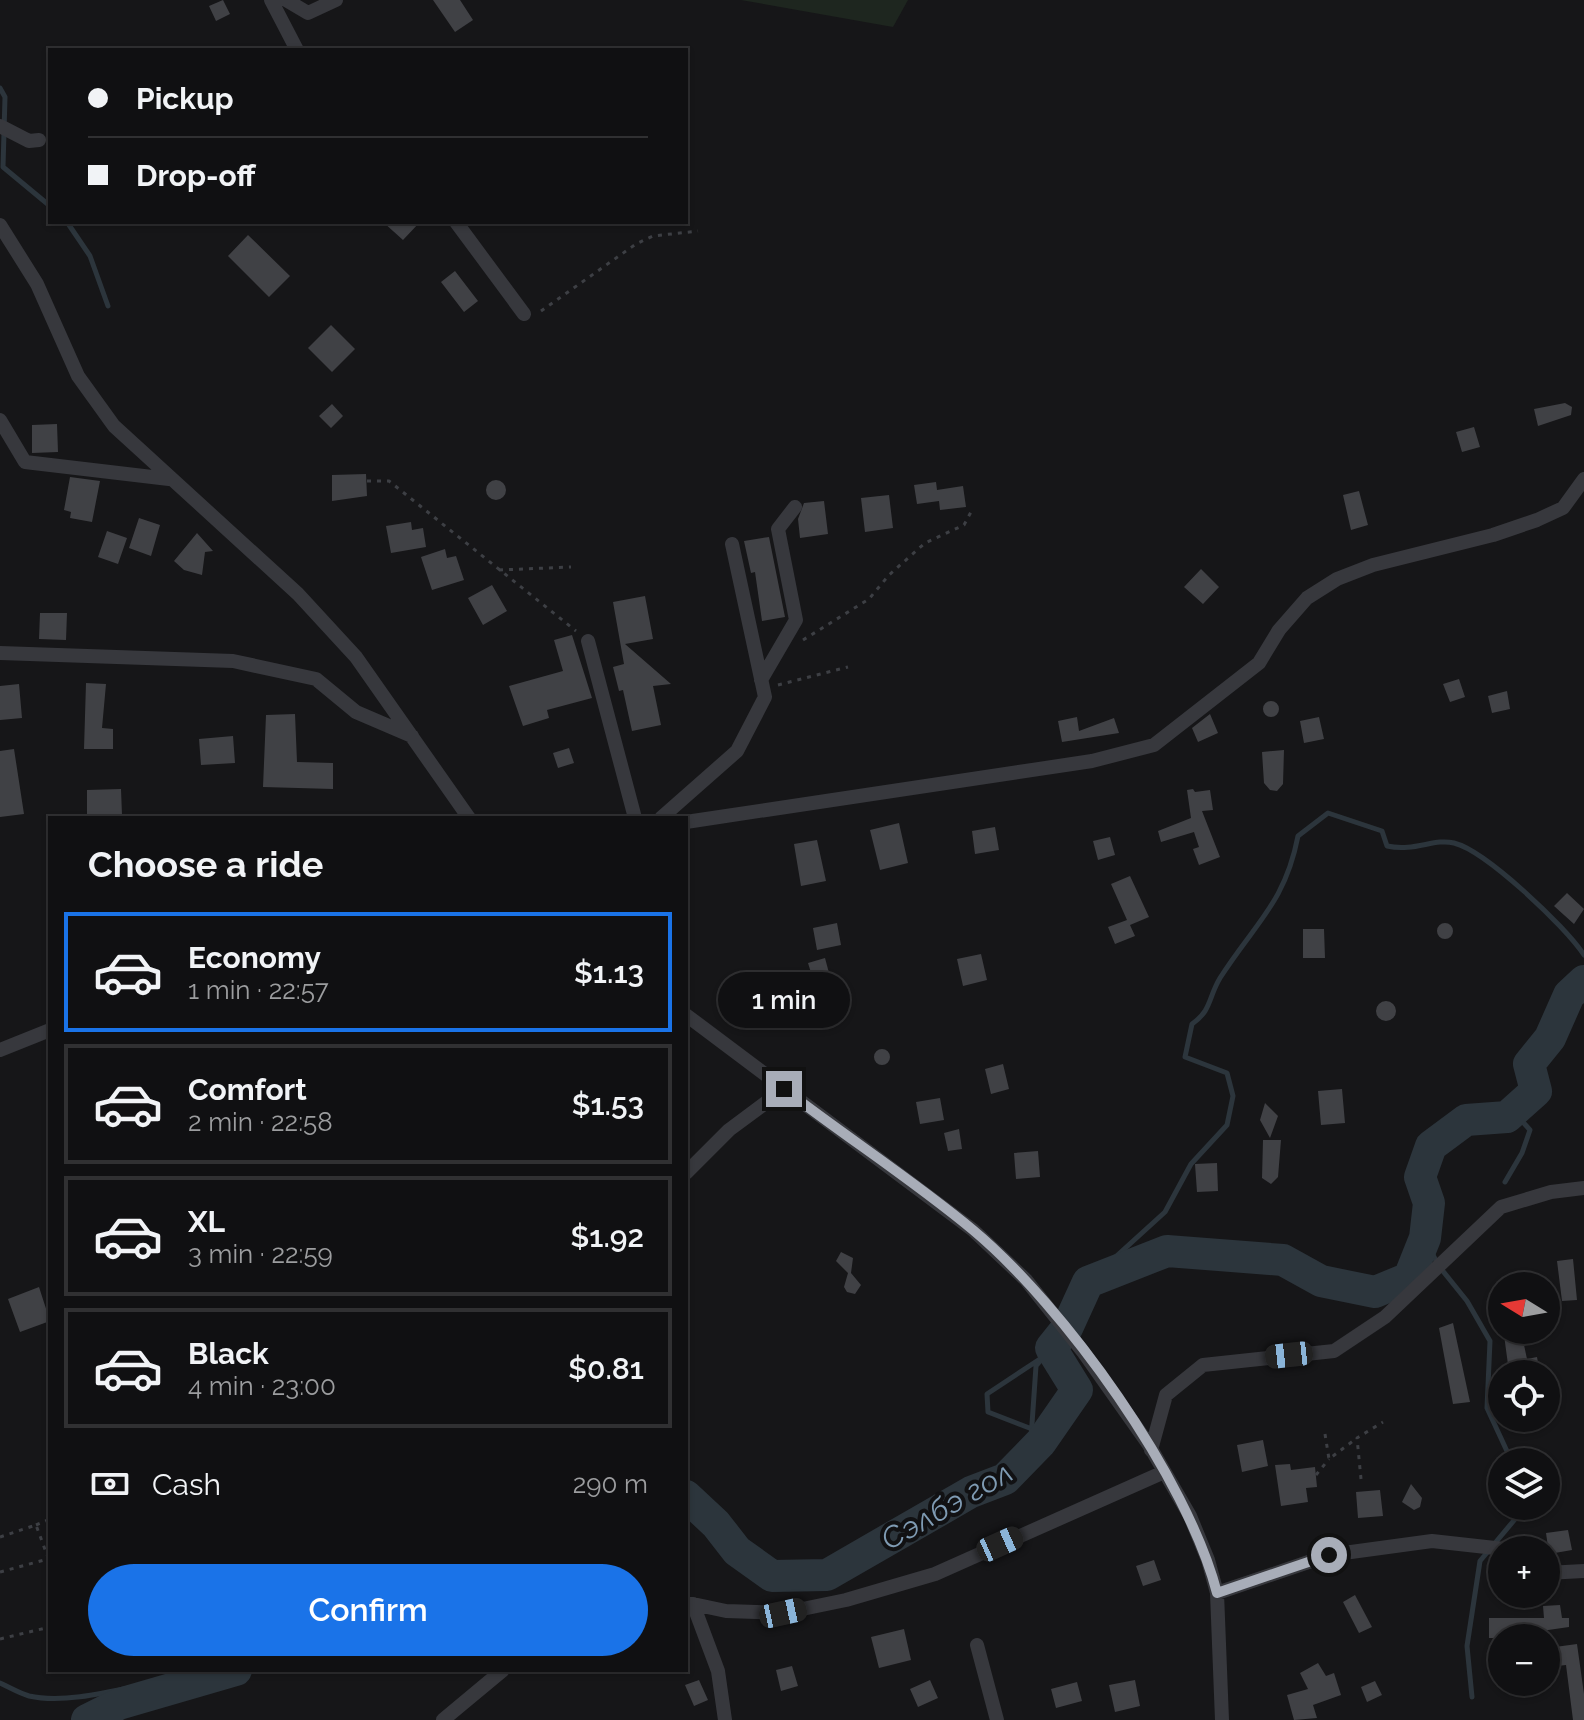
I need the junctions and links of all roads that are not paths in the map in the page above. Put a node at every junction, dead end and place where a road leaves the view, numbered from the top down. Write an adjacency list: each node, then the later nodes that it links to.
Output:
1 (271, 0): 4 (street)
2 (286, 0): 3 (street)
3 (336, 0)
4 (296, 48)
5 (0, 126): 6 (street)
6 (39, 140)
7 (457, 224): 9 (street)
8 (0, 225): 11 (street)
9 (524, 314)
10 (0, 420): 11 (street)
11 (169, 479): 18 (street)
12 (1584, 479): 22 (street)
13 (795, 507): 17 (street)
14 (732, 544): 17 (street)
15 (588, 641): 20 (street)
16 (0, 653): 18 (street)
17 (762, 685): 21 (street)
18 (412, 736): 19 (street)
19 (468, 816)
20 (634, 816)
21 (663, 816)
22 (688, 822)
23 (688, 1017): 26 (street)
24 (48, 1031): 25 (street)
25 (0, 1050)
26 (784, 1089): 27 (street); 29 (street)
27 (688, 1171)
28 (1584, 1188): 29 (street)
29 (1151, 1450): 30 (street)
30 (1164, 1472): 34 (street); 35 (street)
31 (1488, 1547): 34 (street)
32 (1584, 1571): 33 (street)
33 (1560, 1572)
34 (1217, 1593): 41 (street)
35 (689, 1604): 39 (street)
36 (977, 1645): 40 (street)
37 (501, 1672): 38 (street)
38 (443, 1720)
39 (725, 1720)
40 (997, 1720)
41 (1222, 1720)

